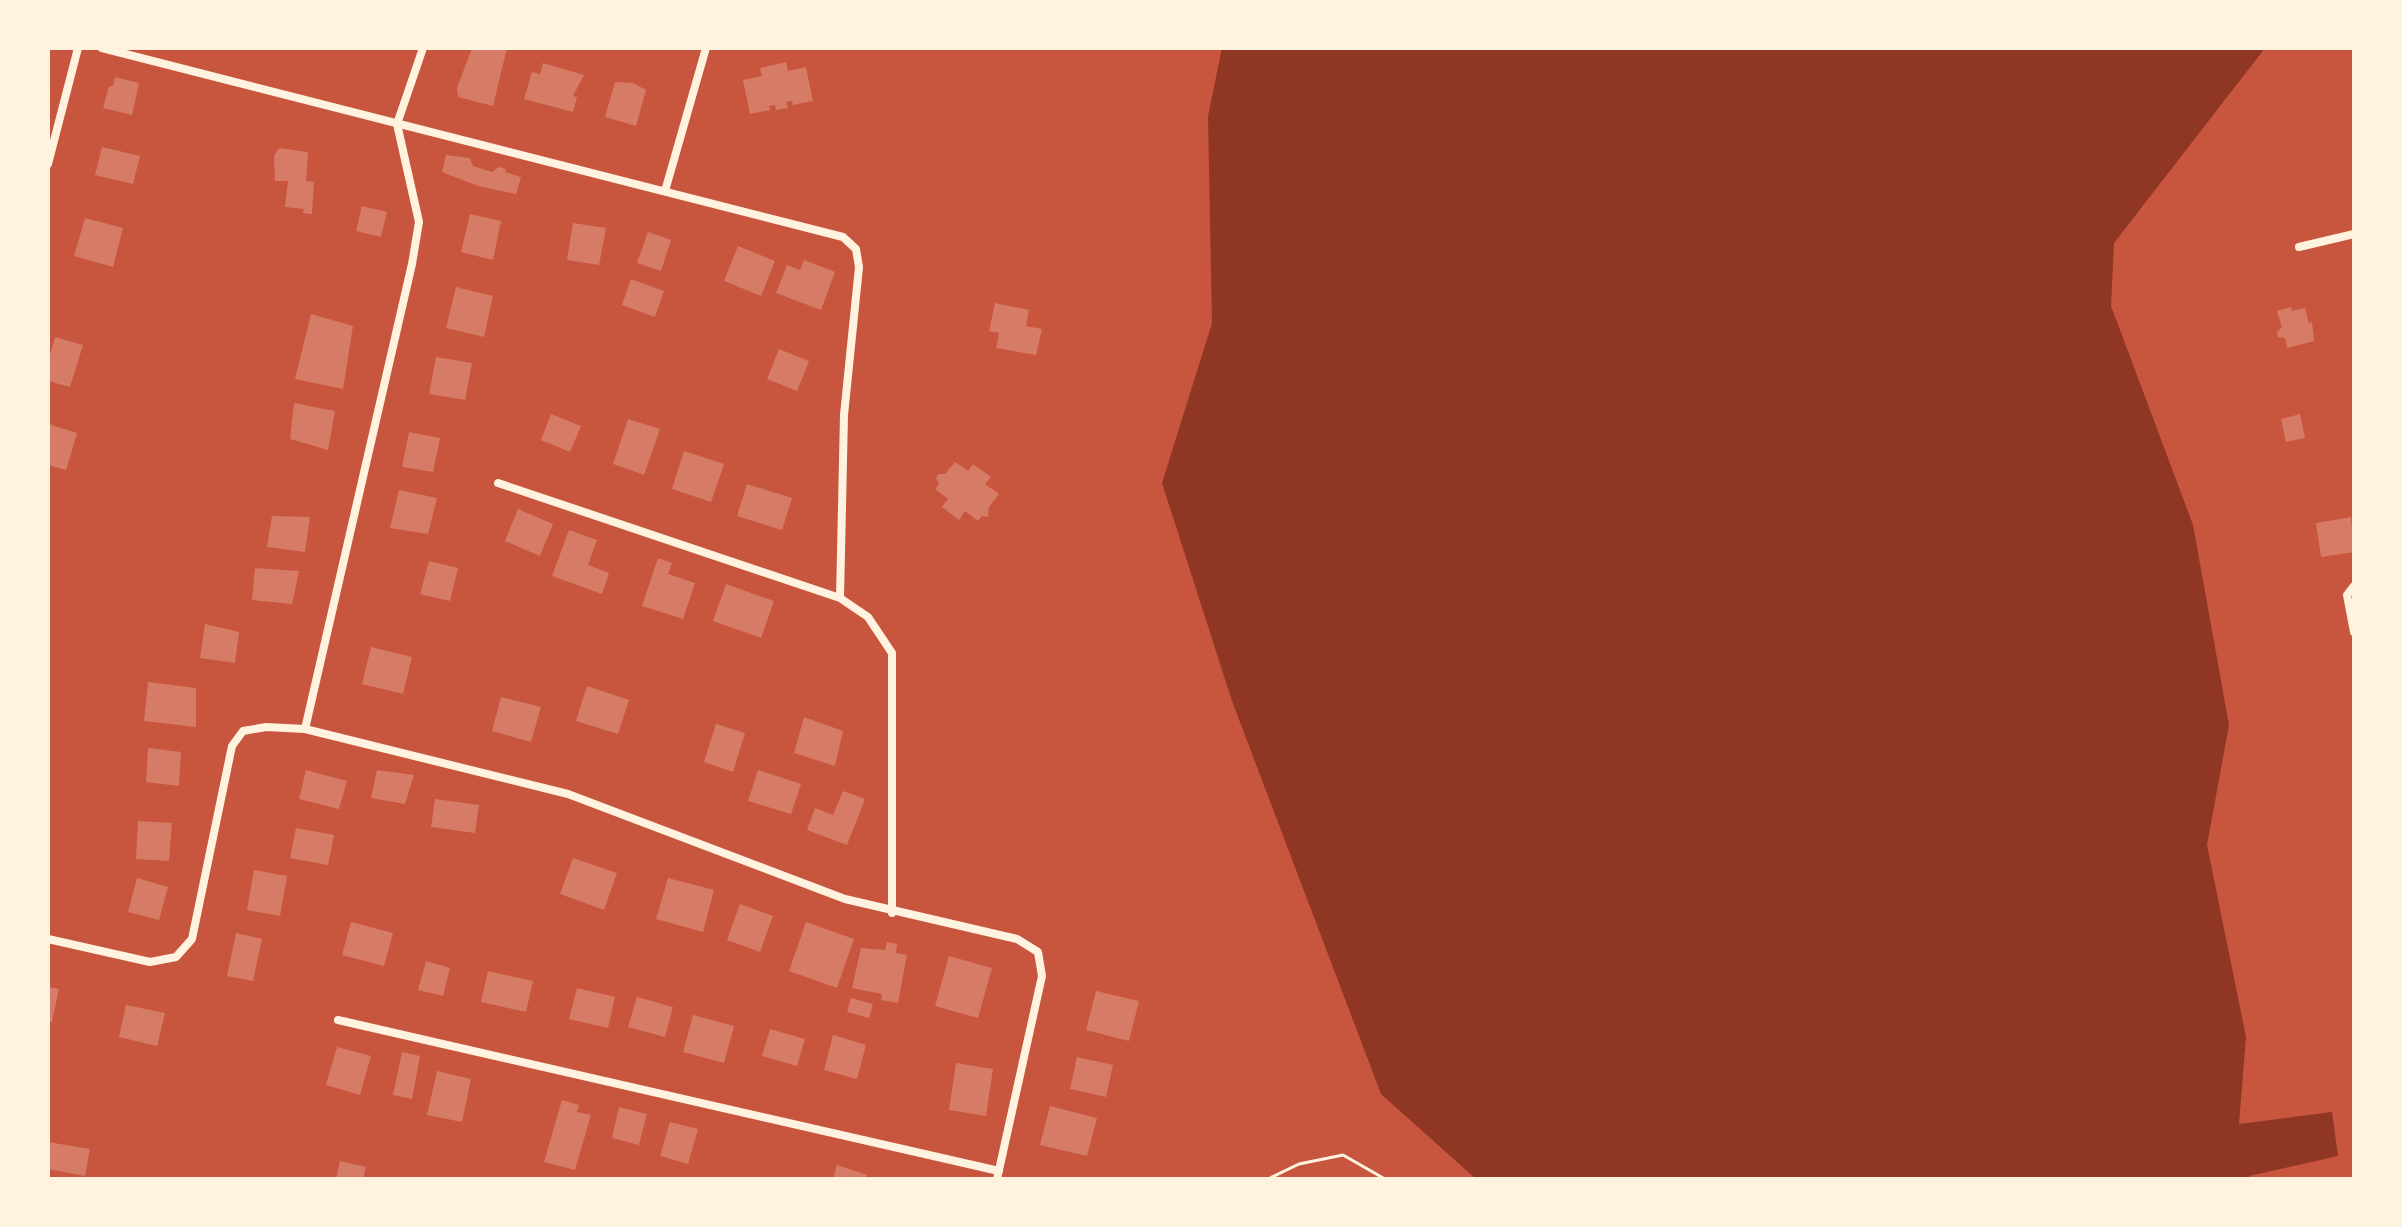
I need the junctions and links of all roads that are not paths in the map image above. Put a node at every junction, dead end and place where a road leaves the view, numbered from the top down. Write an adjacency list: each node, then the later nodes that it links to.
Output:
1 (78, 48): 6 (street)
2 (102, 48): 5 (street)
3 (423, 48): 5 (street)
4 (706, 48): 7 (street)
5 (397, 124): 7 (street); 14 (street)
6 (48, 164)
7 (665, 191): 12 (street)
8 (2354, 234): 9 (street)
9 (2299, 247)
10 (498, 483): 12 (street)
11 (2354, 586): 13 (street)
12 (840, 598): 15 (street)
13 (2354, 632)
14 (305, 729): 15 (street); 16 (street)
15 (892, 913): 18 (street)
16 (48, 939)
17 (338, 1020): 18 (street)
18 (998, 1175)

